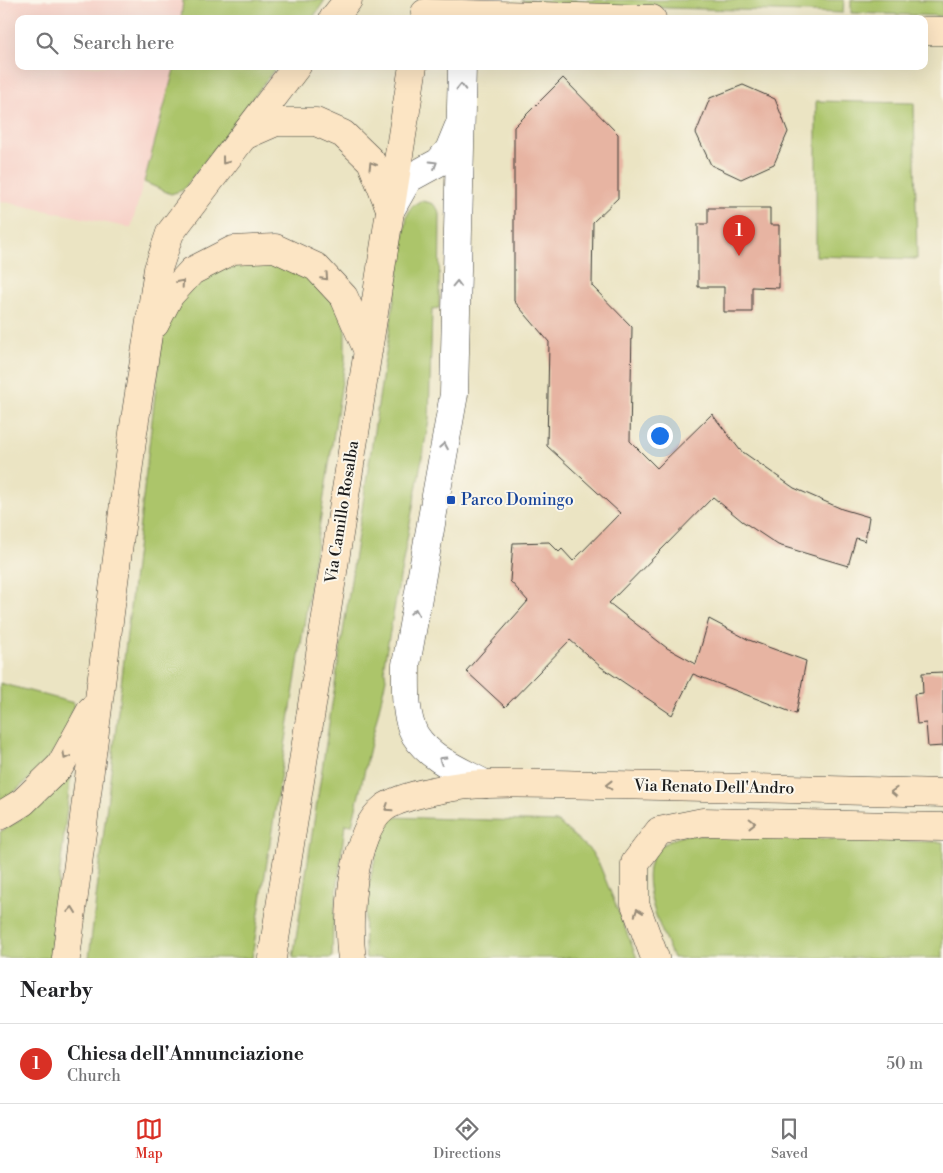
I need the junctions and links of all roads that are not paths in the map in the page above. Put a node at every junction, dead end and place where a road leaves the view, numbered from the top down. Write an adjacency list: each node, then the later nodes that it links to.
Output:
1 (348, 0): 4 (street)
2 (425, 11): 3 (street)
3 (499, 12): 5 (street)
4 (336, 15)
5 (565, 15)
6 (928, 30): 7 (street)
7 (943, 31)
8 (294, 70): 12 (street)
9 (412, 70): 13 (street, Via Camillo Rosalba)
10 (462, 70): 11 (street, one-way to 10)
11 (460, 123): 13 (street, one-way to 11); 17 (street, one-way to 11)
12 (243, 137): 13 (street, one-way to 12); 14 (street, one-way to 14)
13 (390, 210): 15 (street, Via Camillo Rosalba)
14 (147, 339): 15 (street, one-way to 15); 16 (street)
15 (367, 349): 22 (street, Via Camillo Rosalba)
16 (98, 698): 19 (street, one-way to 19); 21 (street, one-way to 16)
17 (485, 784): 18 (street, Via Renato Dell'Andro, one-way to 17); 23 (street, Via Renato Dell'Andro, one-way to 23)
18 (943, 793)
19 (0, 816)
20 (943, 827): 24 (street, one-way to 20)
21 (66, 958)
22 (272, 958)
23 (352, 958)
24 (656, 958)

